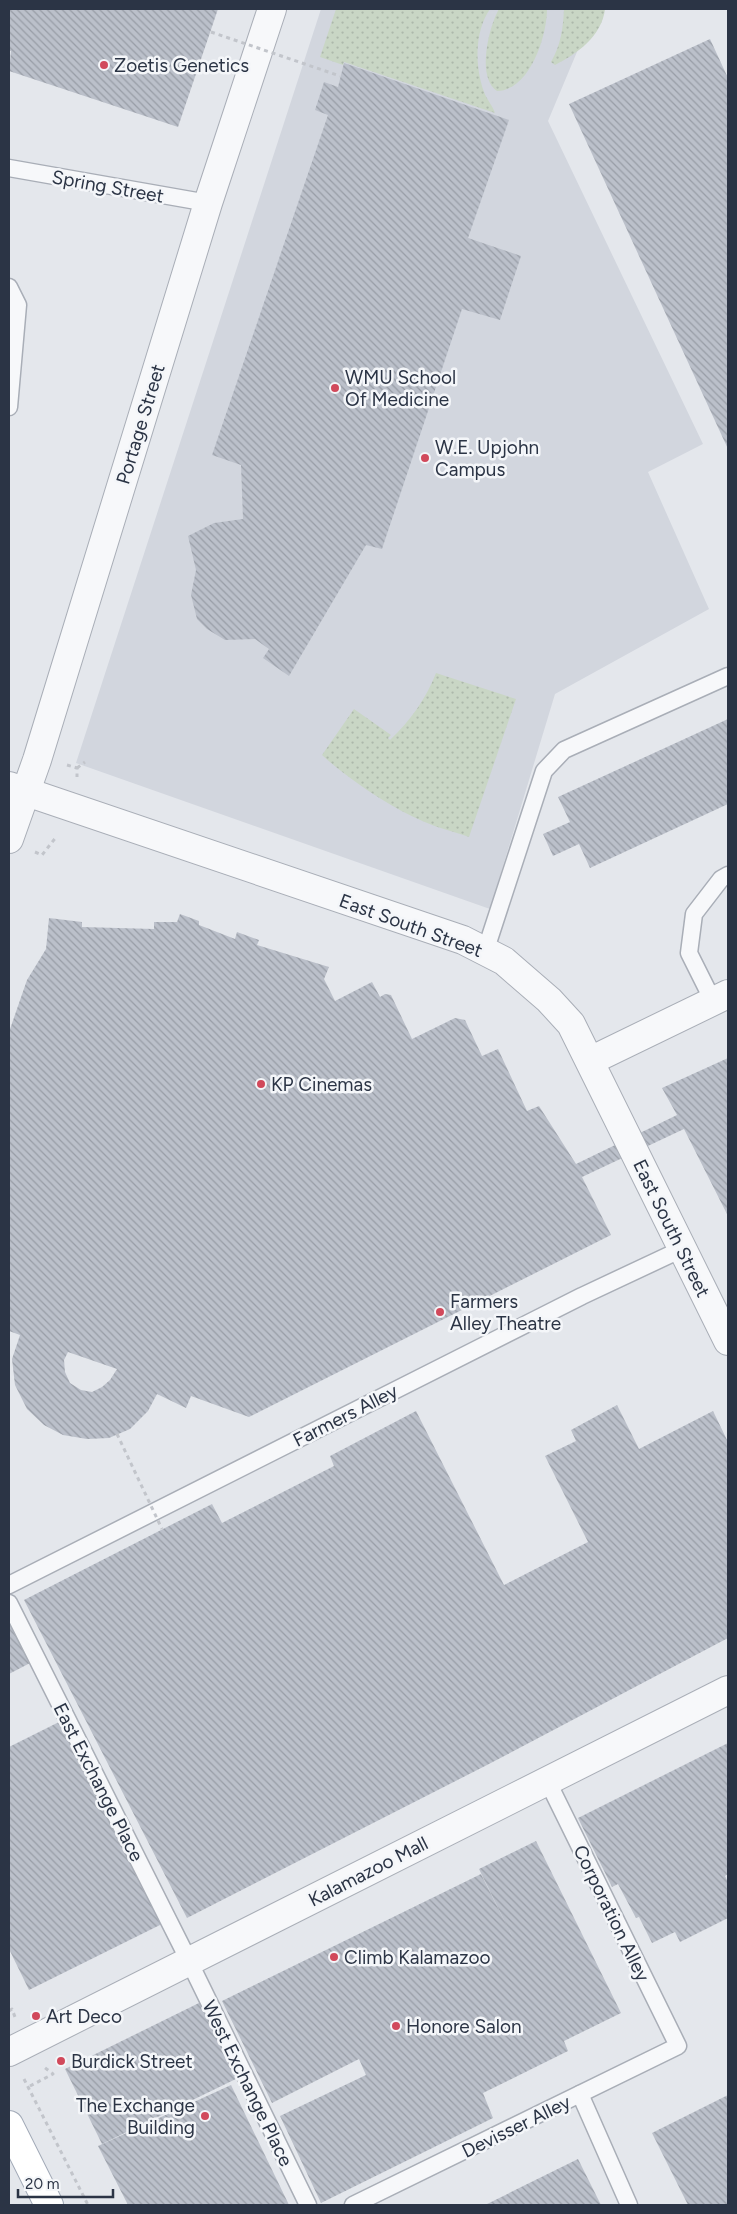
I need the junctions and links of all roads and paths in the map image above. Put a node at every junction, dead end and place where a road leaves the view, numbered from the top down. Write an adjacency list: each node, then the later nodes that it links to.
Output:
1 (272, 9): 5 (street, Portage Street)
2 (211, 32): 3 (path, bridge)
3 (340, 76)
4 (9, 168): 5 (lane, Spring Street)
5 (208, 203): 13 (street, Portage Street)
6 (9, 287): 7 (lane)
7 (9, 407)
8 (728, 676): 17 (lane)
9 (85, 762): 11 (path)
10 (64, 764): 11 (path)
11 (77, 768): 12 (path)
12 (77, 780)
13 (18, 788): 15 (street, Portage Street); 17 (street, East South Street)
14 (57, 836): 15 (path)
15 (19, 845)
16 (728, 875): 18 (lane)
17 (486, 952): 19 (street, East South Street)
18 (721, 998): 19 (street)
19 (590, 1061): 20 (street, East South Street)
20 (682, 1249): 21 (street, East South Street); 24 (lane, Farmers Alley)
21 (728, 1341)
22 (117, 1434): 23 (path, bridge)
23 (162, 1529)
24 (9, 1585)
25 (9, 1603): 28 (lane, East Exchange Place)
26 (728, 1690): 27 (street, Kalamazoo Mall)
27 (547, 1780): 28 (street, Kalamazoo Mall); 29 (lane, Corporation Alley)
28 (189, 1961): 30 (street, Kalamazoo Mall); 37 (lane, West Exchange Place)
29 (678, 2046): 33 (lane, Devisser Alley)
30 (10, 2051): 36 (path)
31 (53, 2074): 32 (path)
32 (30, 2086)
33 (580, 2094): 38 (lane, Devisser Alley); 39 (lane)
34 (9, 2125): 35 (main road)
35 (49, 2205)
36 (88, 2205)
37 (308, 2205)
38 (353, 2205)
39 (630, 2205)

